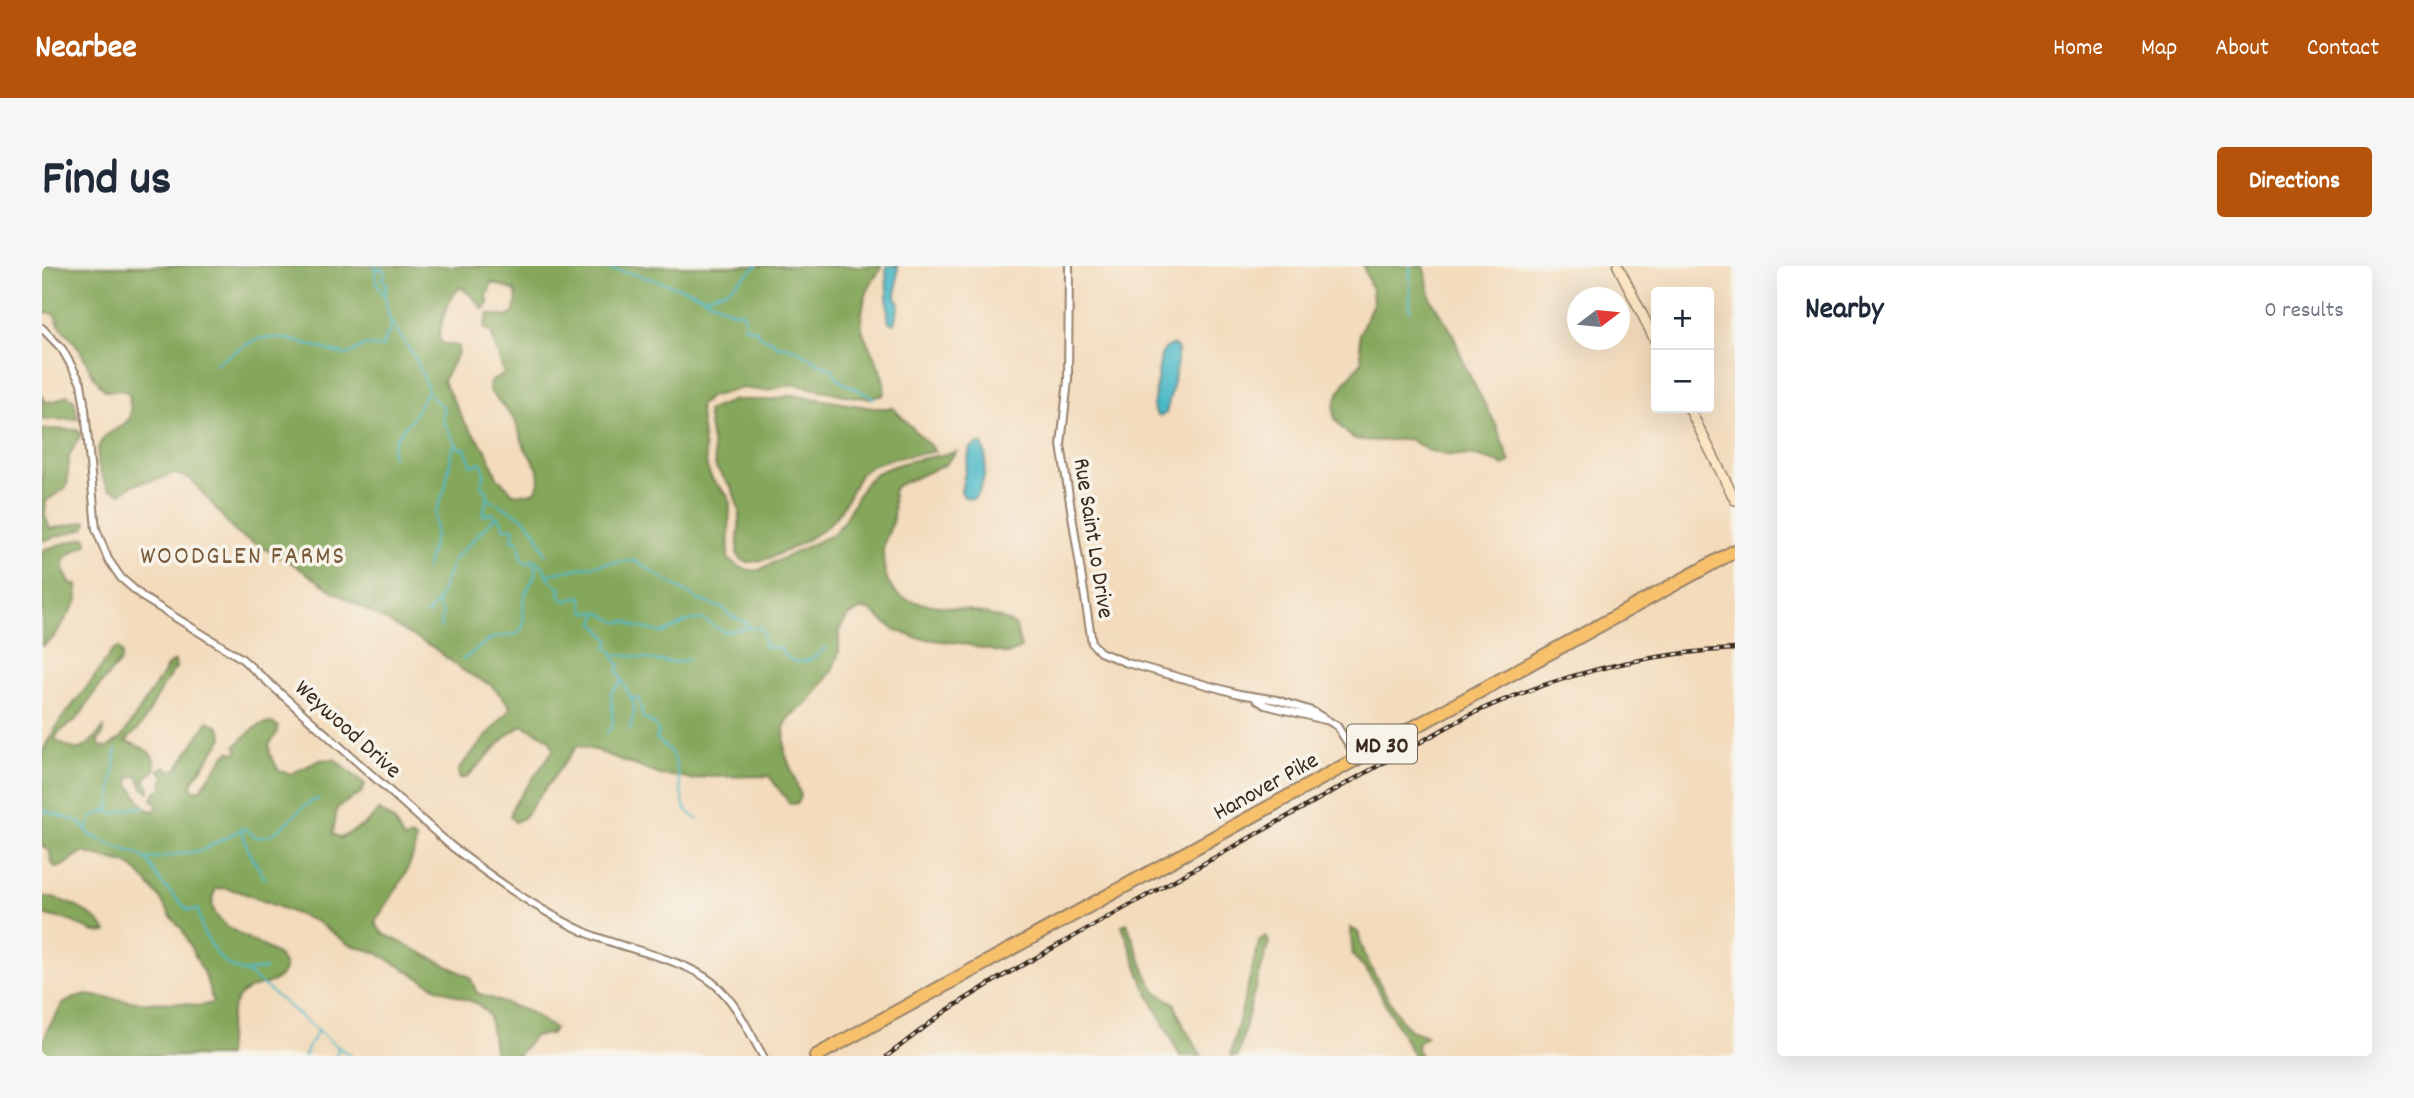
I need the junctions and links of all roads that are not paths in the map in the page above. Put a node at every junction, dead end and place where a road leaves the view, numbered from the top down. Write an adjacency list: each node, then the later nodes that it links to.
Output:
1 (1069, 266): 8 (street, Rue Saint Lo Drive)
2 (1618, 266): 4 (street)
3 (42, 328): 9 (street, Weywood Drive)
4 (1651, 332)
5 (1692, 413): 6 (street)
6 (1735, 500)
7 (1735, 551): 8 (highway, Hanover Pike / MD 30)
8 (1357, 758): 10 (highway, Hanover Pike / MD 30)
9 (763, 1056)
10 (816, 1056)

